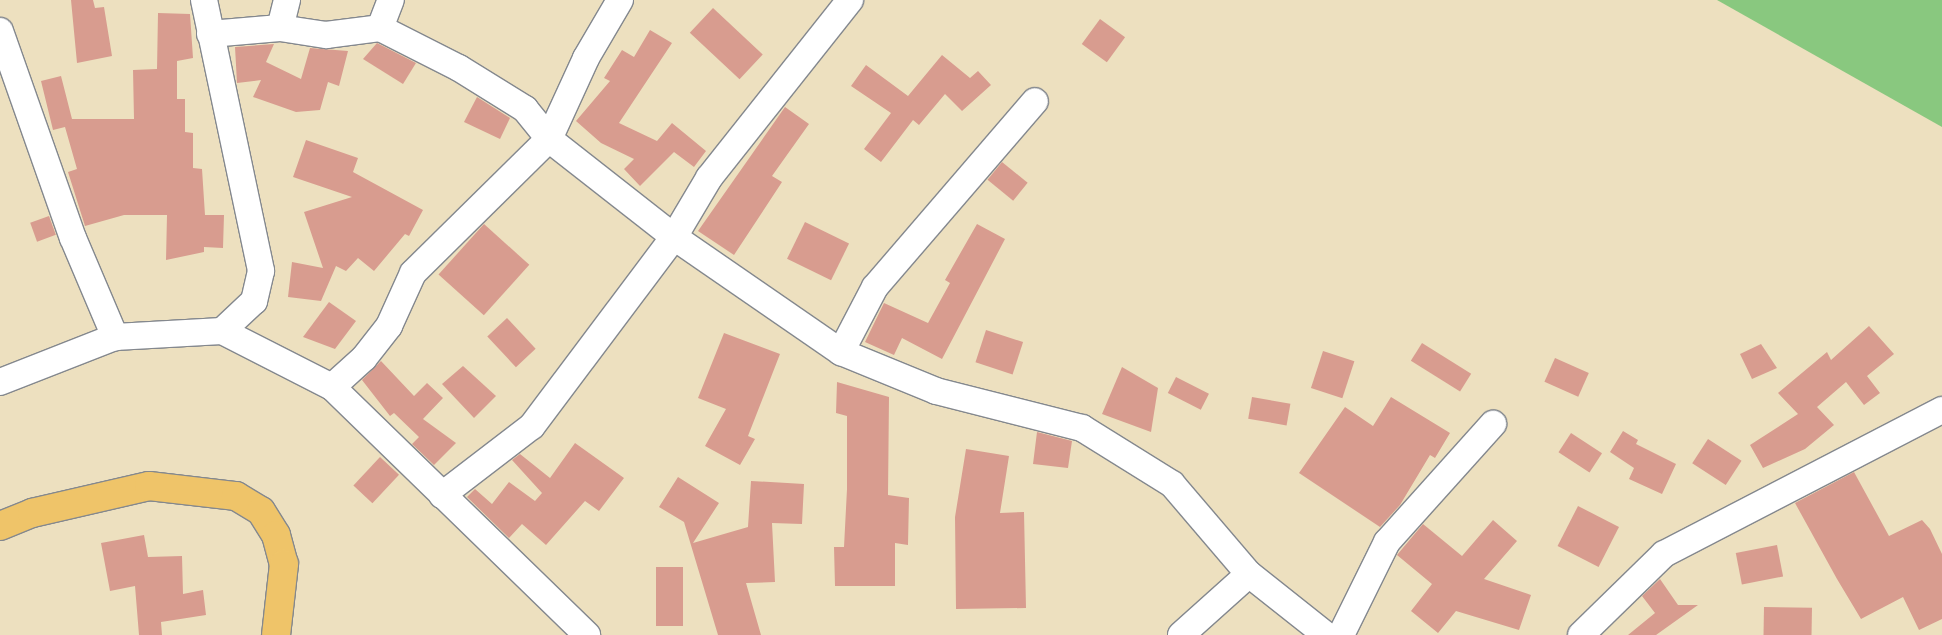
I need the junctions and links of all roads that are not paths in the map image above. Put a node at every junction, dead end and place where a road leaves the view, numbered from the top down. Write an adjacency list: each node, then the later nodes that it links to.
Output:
1 (204, 0): 9 (street)
2 (287, 0): 6 (street)
3 (391, 0): 7 (street)
4 (620, 0): 11 (street)
5 (850, 0): 12 (street)
6 (280, 28): 7 (street); 9 (street)
7 (380, 28): 11 (street)
8 (0, 31): 14 (street)
9 (210, 34): 13 (street)
10 (1035, 101): 15 (street)
11 (549, 139): 12 (street); 17 (street)
12 (674, 237): 15 (street); 20 (street)
13 (222, 331): 14 (street); 17 (street)
14 (115, 338): 16 (street)
15 (841, 352): 22 (street)
16 (0, 382)
17 (332, 388): 20 (street)
18 (1942, 410): 28 (street)
19 (1493, 424): 27 (street)
20 (442, 495): 24 (street)
21 (0, 526): 23 (main road)
22 (1249, 574): 25 (street); 26 (street)
23 (276, 635)
24 (587, 635)
25 (1181, 635)
26 (1326, 635)
27 (1342, 635)
28 (1580, 635)

